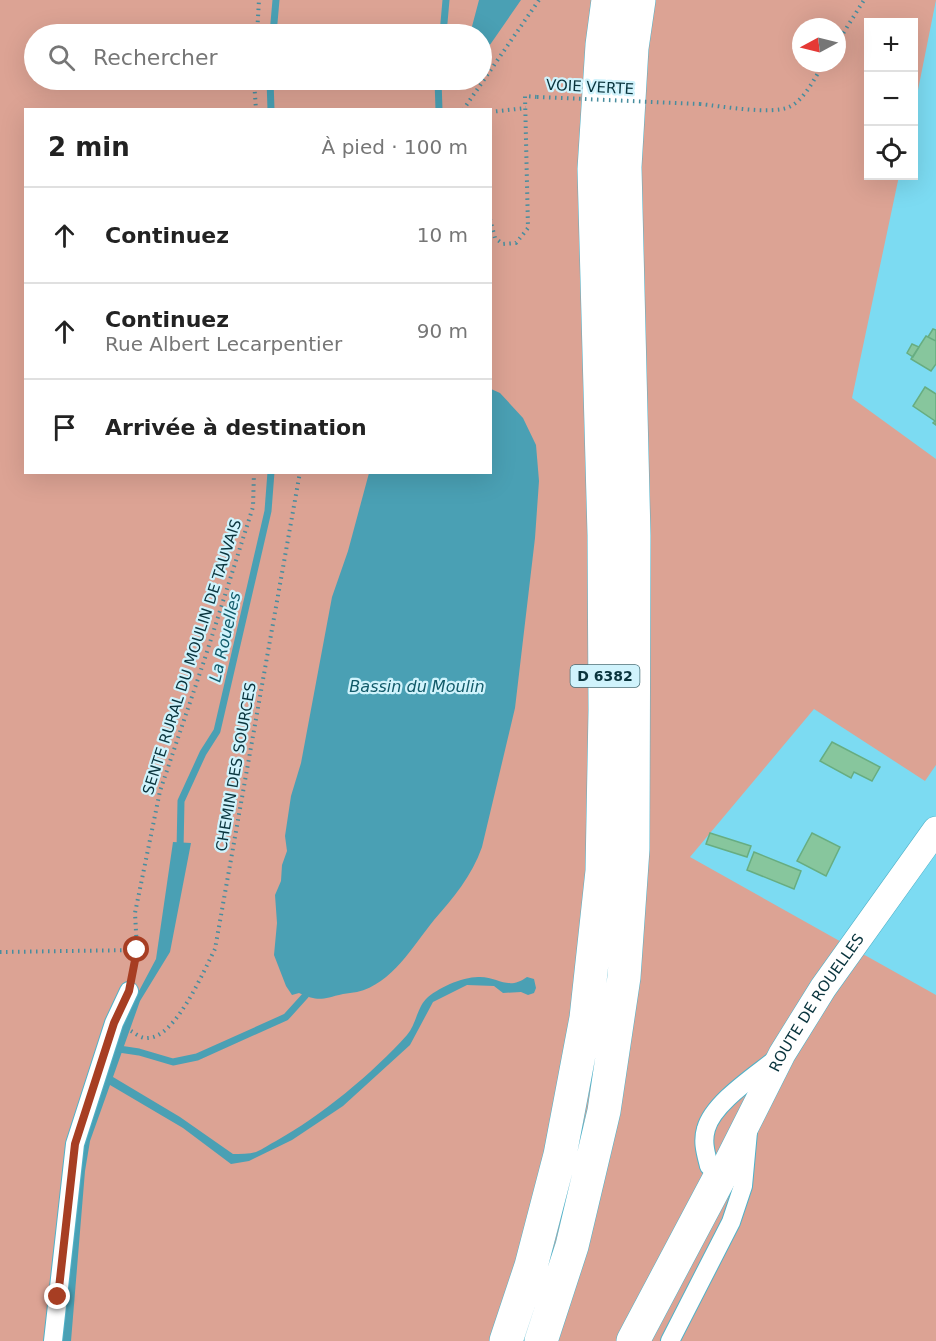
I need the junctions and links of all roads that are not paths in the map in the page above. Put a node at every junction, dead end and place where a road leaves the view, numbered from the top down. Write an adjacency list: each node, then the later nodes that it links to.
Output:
1 (608, 0): 8 (highway, D 6382)
2 (639, 0): 9 (highway, D 6382)
3 (936, 830): 5 (street, ROUTE DE ROUELLES)
4 (129, 991): 7 (street)
5 (782, 1054): 6 (street); 6 (street, ROUTE DE ROUELLES)
6 (733, 1180): 10 (highway); 11 (street)
7 (53, 1341)
8 (506, 1341)
9 (541, 1341)
10 (633, 1341)
11 (670, 1341)

